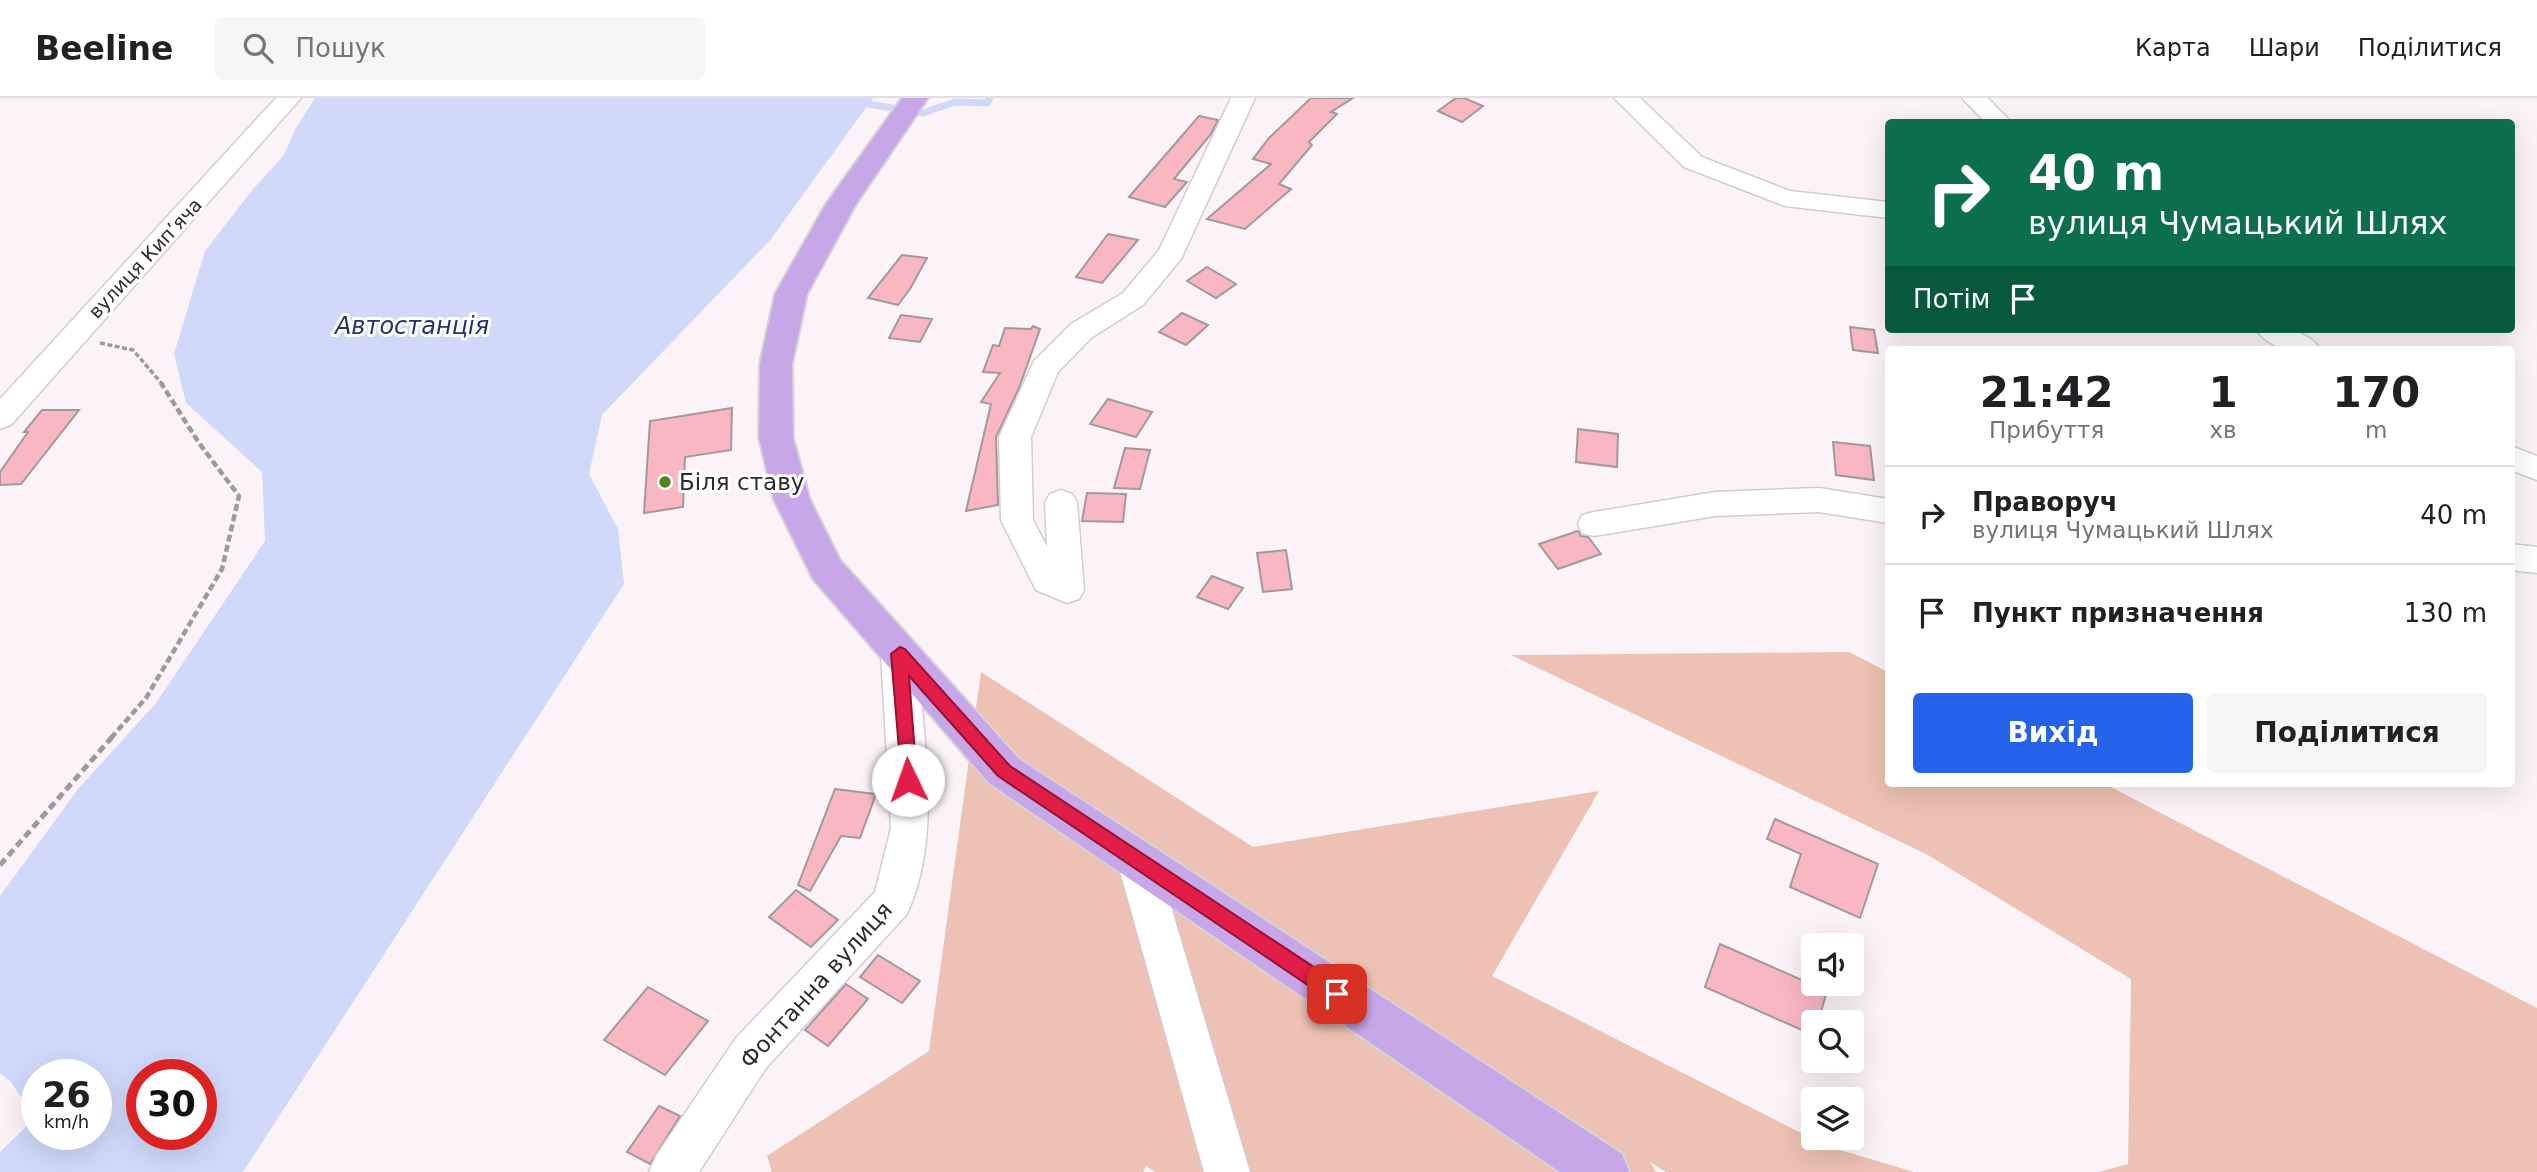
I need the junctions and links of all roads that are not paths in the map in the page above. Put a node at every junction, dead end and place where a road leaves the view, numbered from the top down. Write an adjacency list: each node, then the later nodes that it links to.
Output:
1 (289, 98): 10 (street, вулиця Кипʼяча)
2 (1243, 98): 13 (street)
3 (1626, 98): 7 (street)
4 (1974, 98): 6 (street)
5 (910, 106): 18 (main road)
6 (1996, 119)
7 (1885, 210)
8 (2277, 333): 9 (street)
9 (2299, 346)
10 (0, 418)
11 (2515, 459): 12 (street)
12 (2537, 469)
13 (1061, 502)
14 (1885, 511): 15 (street)
15 (1594, 524)
16 (2515, 557): 17 (street)
17 (2537, 559)
18 (900, 654): 19 (main road); 20 (street, Фонтанна вулиця)
19 (1137, 860): 21 (street); 22 (main road)
20 (672, 1172)
21 (1227, 1172)
22 (1604, 1172)

